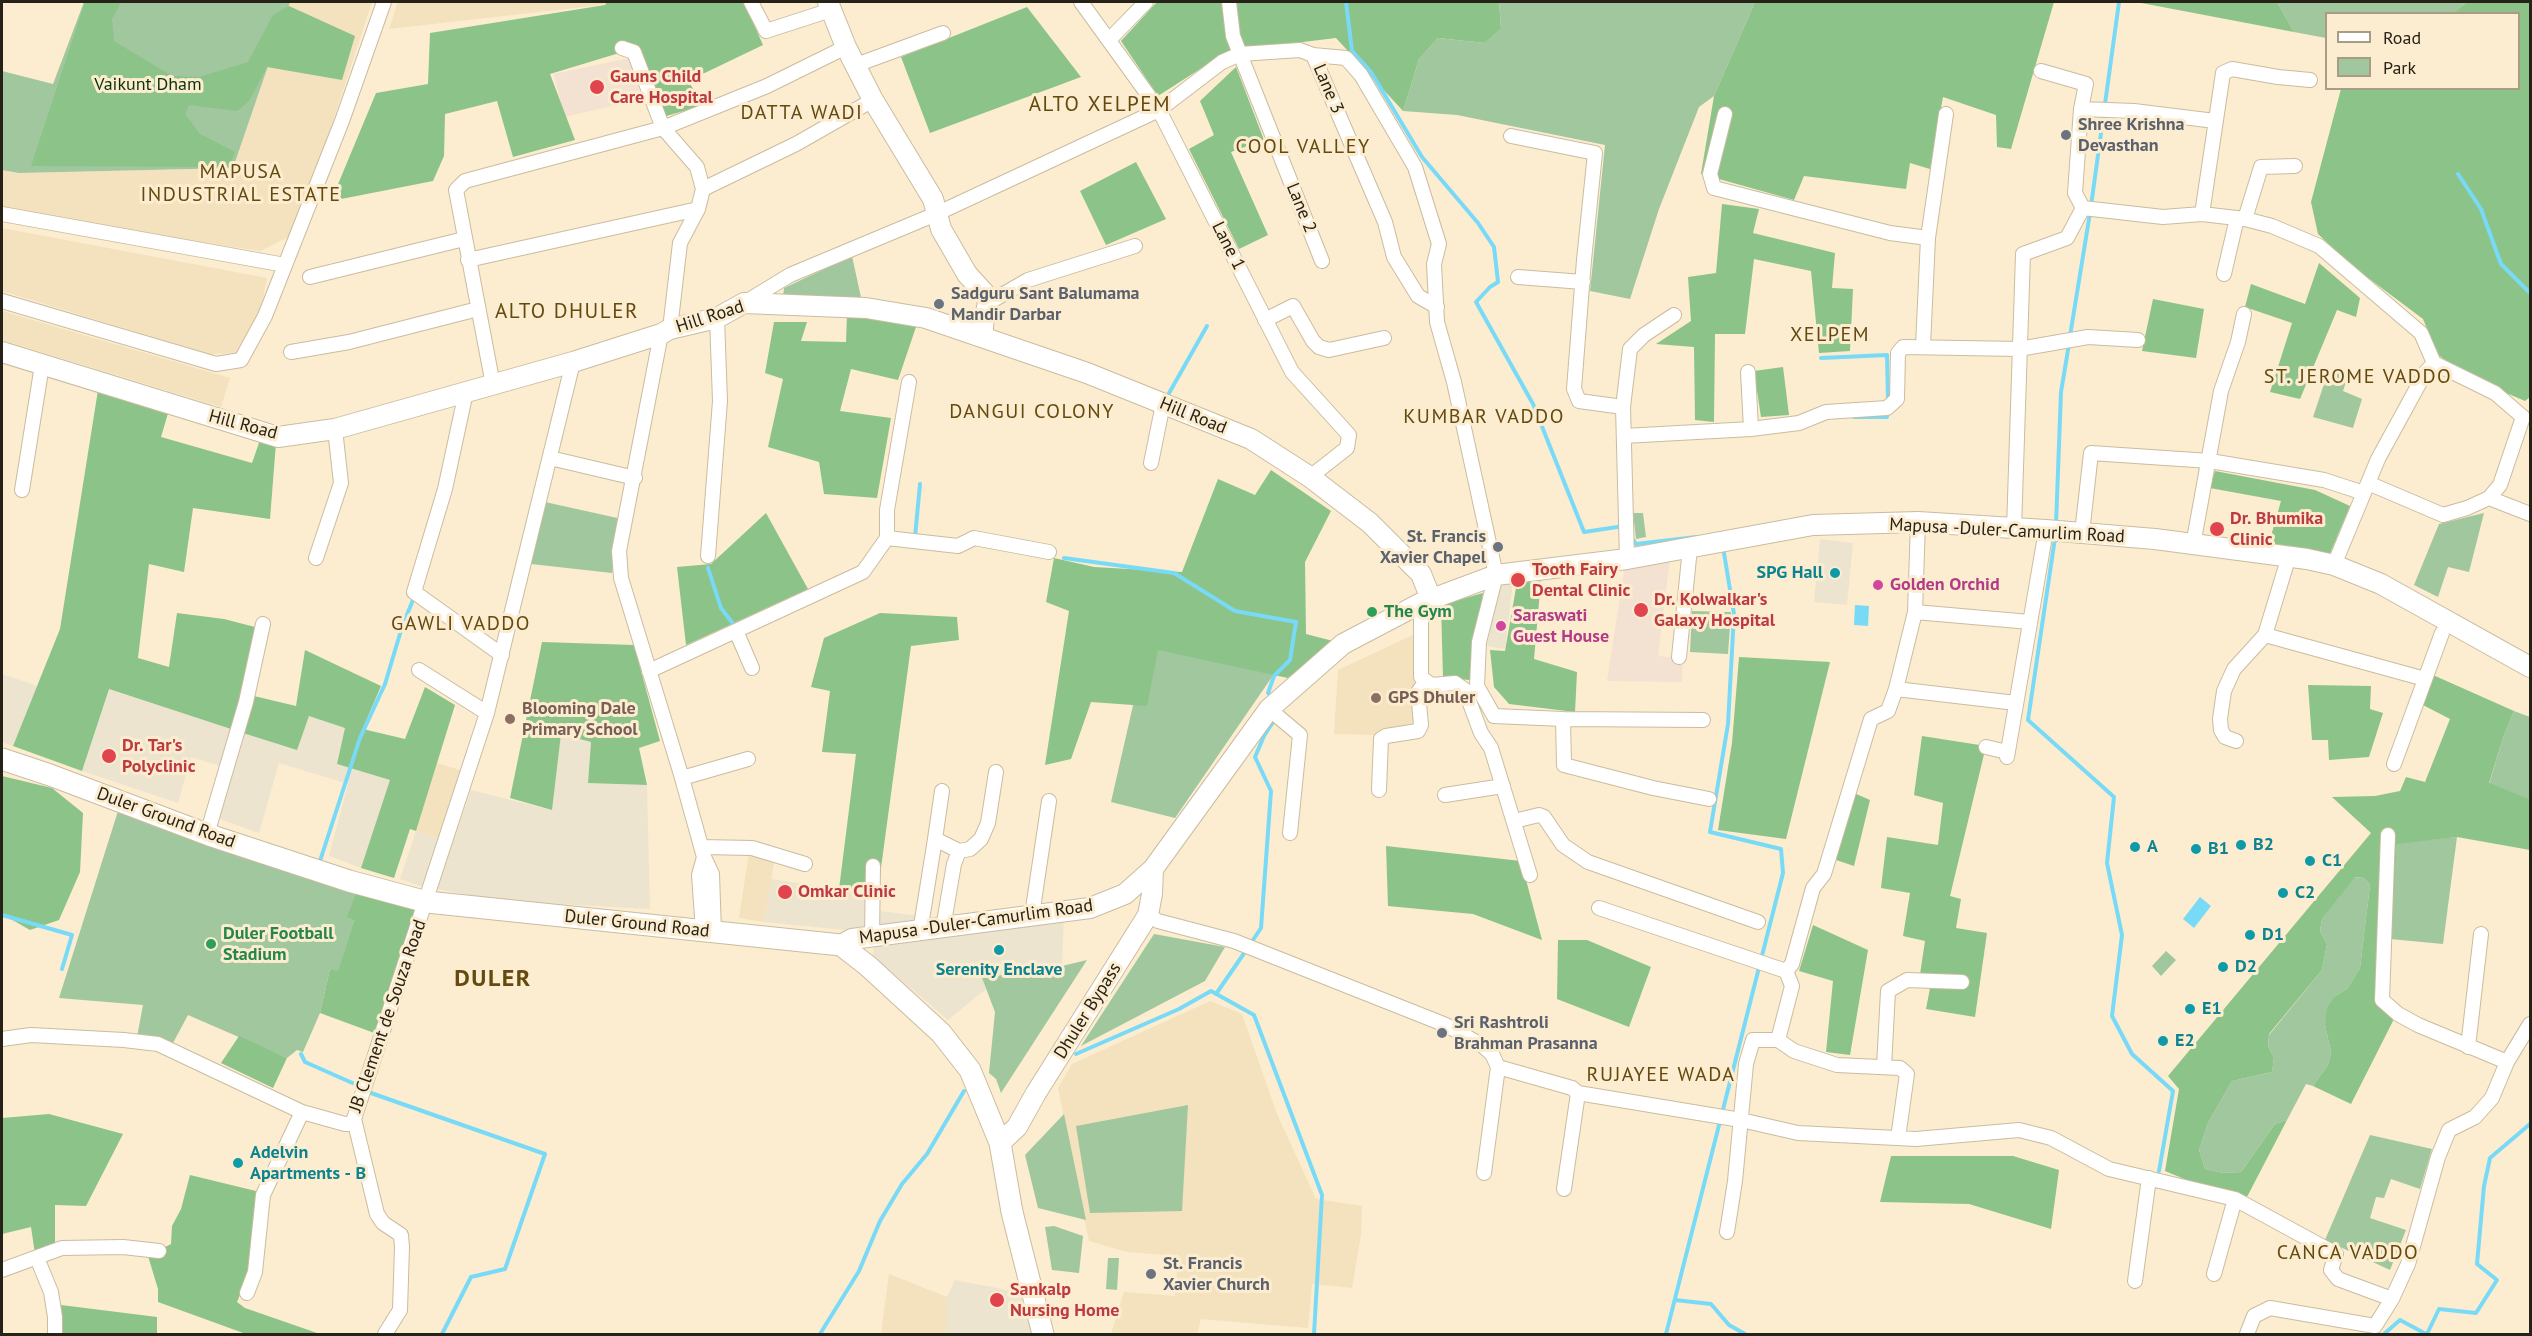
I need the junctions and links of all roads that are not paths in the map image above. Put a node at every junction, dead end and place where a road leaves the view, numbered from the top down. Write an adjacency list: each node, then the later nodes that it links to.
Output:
1 (384, 2): 37 (street)
2 (751, 2): 6 (street)
3 (1082, 2): 8 (street, Lane 1)
4 (1146, 2): 8 (street)
5 (1229, 2): 11 (street, Lane 2)
6 (830, 6): 9 (street)
7 (943, 33): 13 (street)
8 (1110, 39): 17 (street, Lane 1)
9 (846, 47): 13 (street); 22 (street)
10 (622, 48): 22 (street)
11 (1240, 54): 12 (street); 17 (street); 36 (street, Lane 2)
12 (1313, 56): 45 (street, Lane 3); 45 (street)
13 (856, 65): 16 (street)
14 (2042, 71): 18 (street)
15 (2310, 80): 21 (street)
16 (873, 100): 25 (street); 29 (street)
17 (1159, 110): 29 (street); 50 (street, Lane 1)
18 (2081, 110): 21 (street); 26 (street)
19 (1725, 114): 32 (street)
20 (1946, 114): 32 (street)
21 (2216, 121): 30 (street)
22 (663, 128): 25 (street); 33 (street)
23 (1511, 136): 41 (street)
24 (2295, 166): 31 (street)
25 (704, 189): 27 (street)
26 (2083, 208): 30 (street); 56 (street)
27 (698, 209): 35 (street); 51 (street)
28 (2, 214): 37 (street)
29 (936, 214): 43 (street); 44 (street)
30 (2202, 214): 31 (street)
31 (2241, 218): 38 (street); 60 (street)
32 (1928, 238): 55 (street)
33 (464, 239): 35 (street); 39 (street)
34 (1135, 246): 44 (street)
35 (468, 260): 46 (street)
36 (1322, 261)
37 (285, 265): 42 (street)
38 (2224, 274)
39 (310, 277)
40 (1518, 277): 41 (street)
41 (1583, 282): 67 (street)
42 (2, 301)
43 (744, 303): 49 (street, Hill Road); 52 (street, Hill Road)
44 (988, 303): 52 (street)
45 (1437, 307): 94 (street)
46 (478, 309): 58 (street); 64 (street)
47 (2244, 314): 73 (street)
48 (1674, 315): 67 (street)
49 (717, 318): 51 (street, Hill Road); 89 (street)
50 (1265, 320): 53 (street); 75 (street, Lane 1)
51 (666, 332): 59 (street, Hill Road); 76 (street)
52 (983, 336): 66 (street, Hill Road)
53 (1384, 338)
54 (2138, 340): 56 (street)
55 (1923, 346): 56 (street); 70 (street)
56 (2019, 349): 82 (street)
57 (2, 352): 61 (street, Hill Road)
58 (291, 352)
59 (573, 362): 64 (street, Hill Road); 72 (street, JB Clement de Souza Road)
60 (2433, 363): 68 (street); 77 (street)
61 (42, 365): 69 (street, Hill Road); 78 (street)
62 (1748, 372): 70 (street)
63 (909, 382): 85 (street)
64 (493, 385): 65 (street, Hill Road)
65 (466, 392): 69 (street, Hill Road); 102 (street)
66 (1163, 404): 74 (street); 75 (street, Hill Road)
67 (1623, 407): 71 (street)
68 (2527, 419): 79 (street)
69 (335, 429): 91 (street)
70 (1751, 429): 71 (street)
71 (1624, 436): 92 (street)
72 (550, 458): 76 (street); 102 (street, JB Clement de Souza Road)
73 (2210, 461): 77 (street); 84 (street); 86 (street)
74 (1151, 463)
75 (1310, 477): 95 (street, Hill Road)
76 (634, 478): 107 (street)
77 (2366, 488): 79 (street); 93 (street)
78 (22, 490)
79 (2489, 498): 80 (street)
80 (2530, 514)
81 (1918, 522): 82 (street, Mapusa -Duler-Camurlim Road); 87 (street, Mapusa -Duler-Camurlim Road); 96 (street)
82 (2014, 529): 83 (street, Mapusa -Duler-Camurlim Road)
83 (2046, 530): 84 (street, Mapusa -Duler-Camurlim Road); 97 (street)
84 (2082, 533): 86 (street, Mapusa -Duler-Camurlim Road)
85 (887, 538): 88 (street); 99 (street)
86 (2193, 545): 90 (street, Mapusa -Duler-Camurlim Road)
87 (1690, 548): 92 (street, Mapusa -Duler-Camurlim Road); 103 (street)
88 (1049, 552)
89 (708, 556)
90 (2289, 556): 93 (street, Mapusa -Duler-Camurlim Road); 101 (street)
91 (316, 558)
92 (1627, 559): 94 (street, Mapusa -Duler-Camurlim Road)
93 (2334, 566): 104 (street, Mapusa -Duler-Camurlim Road)
94 (1496, 575): 95 (street, Mapusa -Duler-Camurlim Road); 114 (street)
95 (1426, 601): 109 (street); 112 (street, Mapusa -Duler-Camurlim Road)
96 (1915, 612): 97 (street); 110 (street)
97 (2030, 622): 111 (street)
98 (262, 624): 131 (street)
99 (736, 631): 105 (street); 107 (street)
100 (2442, 633): 108 (street)
101 (2265, 635): 108 (street); 116 (street)
102 (502, 655): 113 (street, JB Clement de Souza Road)
103 (1679, 657)
104 (2530, 667)
105 (752, 668)
106 (418, 670): 113 (street)
107 (649, 671): 122 (street)
108 (2425, 679): 120 (street)
109 (1426, 681): 123 (street); 124 (street)
110 (1896, 689): 111 (street); 151 (street)
111 (2016, 703): 117 (street)
112 (1269, 709): 130 (street); 138 (street, Mapusa -Duler-Camurlim Road)
113 (488, 713): 140 (street, JB Clement de Souza Road)
114 (1563, 719): 115 (street); 127 (street)
115 (1703, 720)
116 (2236, 741)
117 (1986, 747)
118 (2, 759): 131 (main road, Duler Ground Road)
119 (748, 759): 122 (street)
120 (2394, 764)
121 (996, 772): 134 (street)
122 (682, 778): 135 (street)
123 (1503, 786): 126 (street); 129 (street)
124 (1379, 790)
125 (942, 791): 133 (street)
126 (1445, 795)
127 (1709, 800)
128 (1049, 801): 142 (street)
129 (1514, 821): 139 (street); 144 (street)
130 (1290, 833)
131 (209, 835): 140 (main road, Duler Ground Road)
132 (2388, 835): 156 (street)
133 (935, 839): 134 (street); 147 (street)
134 (959, 851): 145 (street)
135 (703, 852): 136 (street); 146 (street)
136 (805, 864)
137 (873, 866): 149 (street)
138 (1153, 869): 142 (street, Mapusa -Duler-Camurlim Road); 143 (street, Dhuler Bypass)
139 (1530, 875)
140 (427, 902): 146 (main road, Duler Ground Road); 162 (street, JB Clement de Souza Road)
141 (1599, 908): 151 (street)
142 (1032, 915): 145 (street, Mapusa -Duler-Camurlim Road)
143 (1149, 915): 158 (street); 165 (street, Dhuler Bypass)
144 (1758, 922)
145 (943, 928): 147 (street, Mapusa -Duler-Camurlim Road)
146 (708, 932): 150 (main road, Duler Ground Road)
147 (920, 932): 149 (street, Mapusa -Duler-Camurlim Road)
148 (2481, 934): 156 (street)
149 (872, 937): 150 (street, Mapusa -Duler-Camurlim Road)
150 (841, 945): 165 (main road)
151 (1786, 971): 155 (street)
152 (1962, 982): 159 (street)
153 (2530, 1024): 157 (street)
154 (2, 1039): 161 (street, JB Clement de Souza Road)
155 (1778, 1040): 159 (street); 163 (street)
156 (2468, 1047): 157 (street)
157 (2507, 1062): 177 (street)
158 (1498, 1067): 160 (street); 166 (street)
159 (1884, 1067): 164 (street)
160 (1578, 1093): 163 (street); 168 (street)
161 (302, 1112): 162 (street, JB Clement de Souza Road); 176 (street)
162 (354, 1119): 179 (street)
163 (1741, 1120): 164 (street); 170 (street)
164 (1898, 1138): 167 (street)
165 (1000, 1143): 180 (main road)
166 (1484, 1173)
167 (2149, 1178): 169 (street); 175 (street)
168 (1564, 1190)
169 (2235, 1199): 174 (street); 177 (street)
170 (1727, 1232)
171 (159, 1251): 172 (street)
172 (37, 1258): 173 (street); 178 (street)
173 (2, 1267)
174 (2214, 1274)
175 (2135, 1281)
176 (247, 1293)
177 (2392, 1299): 181 (street)
178 (55, 1335)
179 (385, 1335)
180 (1043, 1335)
181 (2247, 1335)

